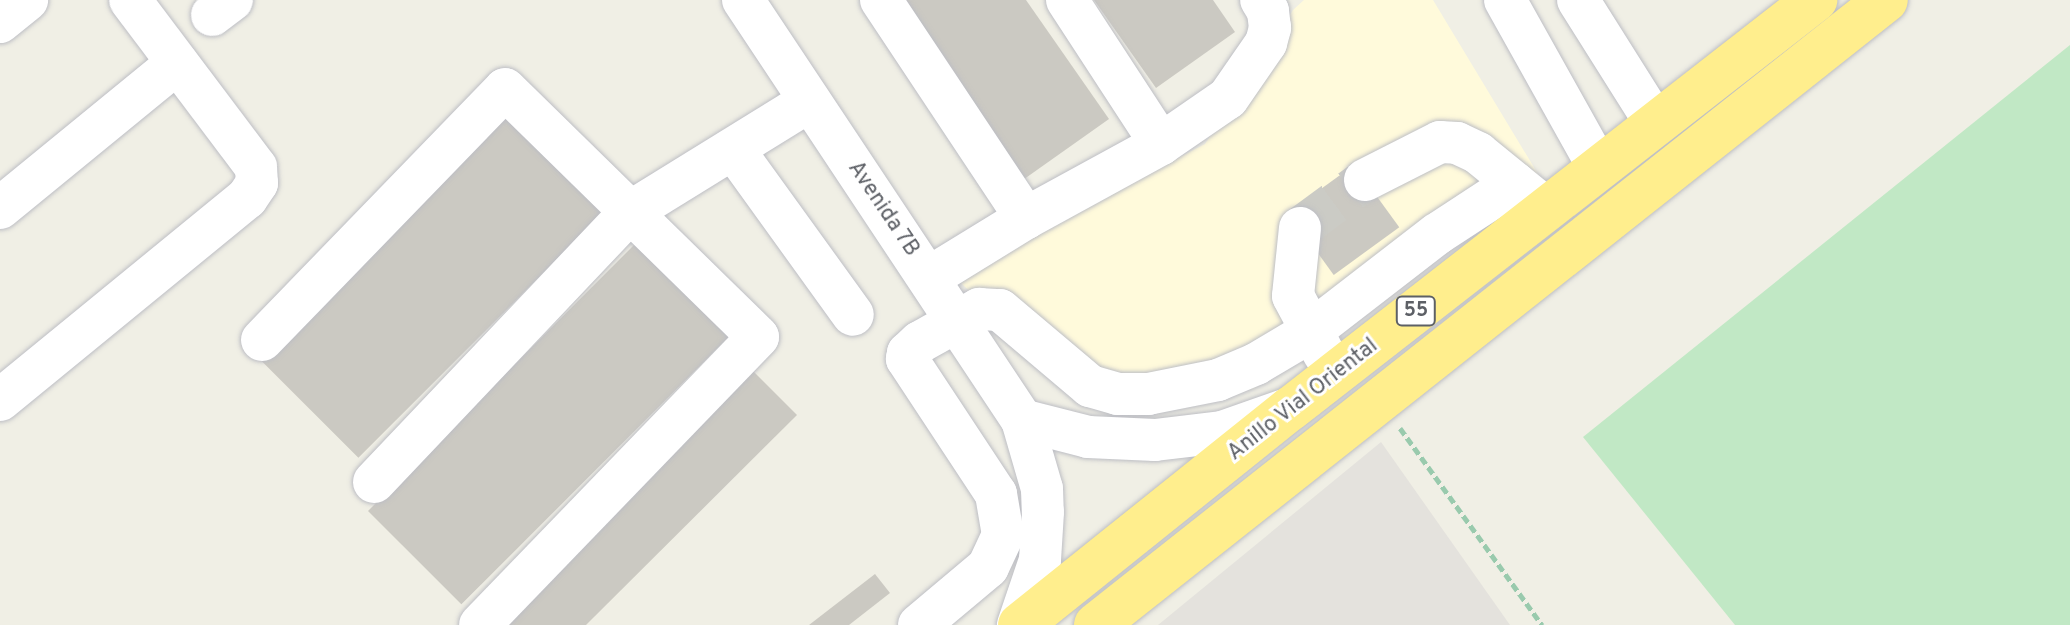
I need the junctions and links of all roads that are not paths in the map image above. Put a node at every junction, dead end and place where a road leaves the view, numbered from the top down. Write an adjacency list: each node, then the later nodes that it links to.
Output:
1 (27, 0): 11 (street)
2 (130, 0): 12 (street)
3 (743, 0): 13 (street, Avenida 7B)
4 (881, 0): 22 (street)
5 (1067, 0): 15 (street)
6 (1261, 0): 15 (street)
7 (1505, 0): 17 (street)
8 (1578, 0): 14 (street)
9 (1886, 0): 37 (highway, 55)
10 (1806, 3): 14 (highway, Anillo Vial Oriental / 55)
11 (0, 22)
12 (177, 63): 20 (street); 30 (street)
13 (810, 101): 16 (street); 24 (street, Avenida 7B)
14 (1656, 124): 17 (highway, Anillo Vial Oriental / 55)
15 (1161, 144): 22 (street)
16 (734, 150): 21 (street); 25 (street)
17 (1599, 168): 19 (highway, Anillo Vial Oriental / 55)
18 (1365, 180): 19 (street)
19 (1531, 196): 27 (street); 29 (highway, Anillo Vial Oriental / 55)
20 (0, 208)
21 (630, 212): 28 (street); 33 (street); 35 (street)
22 (1026, 218): 24 (street)
23 (1300, 228): 27 (street)
24 (930, 277): 26 (street, Avenida 7B)
25 (853, 315)
26 (957, 319): 27 (street); 32 (street, Avenida 7B); 34 (street)
27 (1310, 332): 29 (street)
28 (262, 340)
29 (1336, 373): 31 (highway, Anillo Vial Oriental / 55)
30 (0, 400)
31 (1290, 409): 32 (street); 36 (highway, Anillo Vial Oriental / 55)
32 (1022, 420): 36 (street, Avenida 7B)
33 (374, 482)
34 (946, 617)
35 (480, 625)
36 (1019, 625)
37 (1096, 625)

